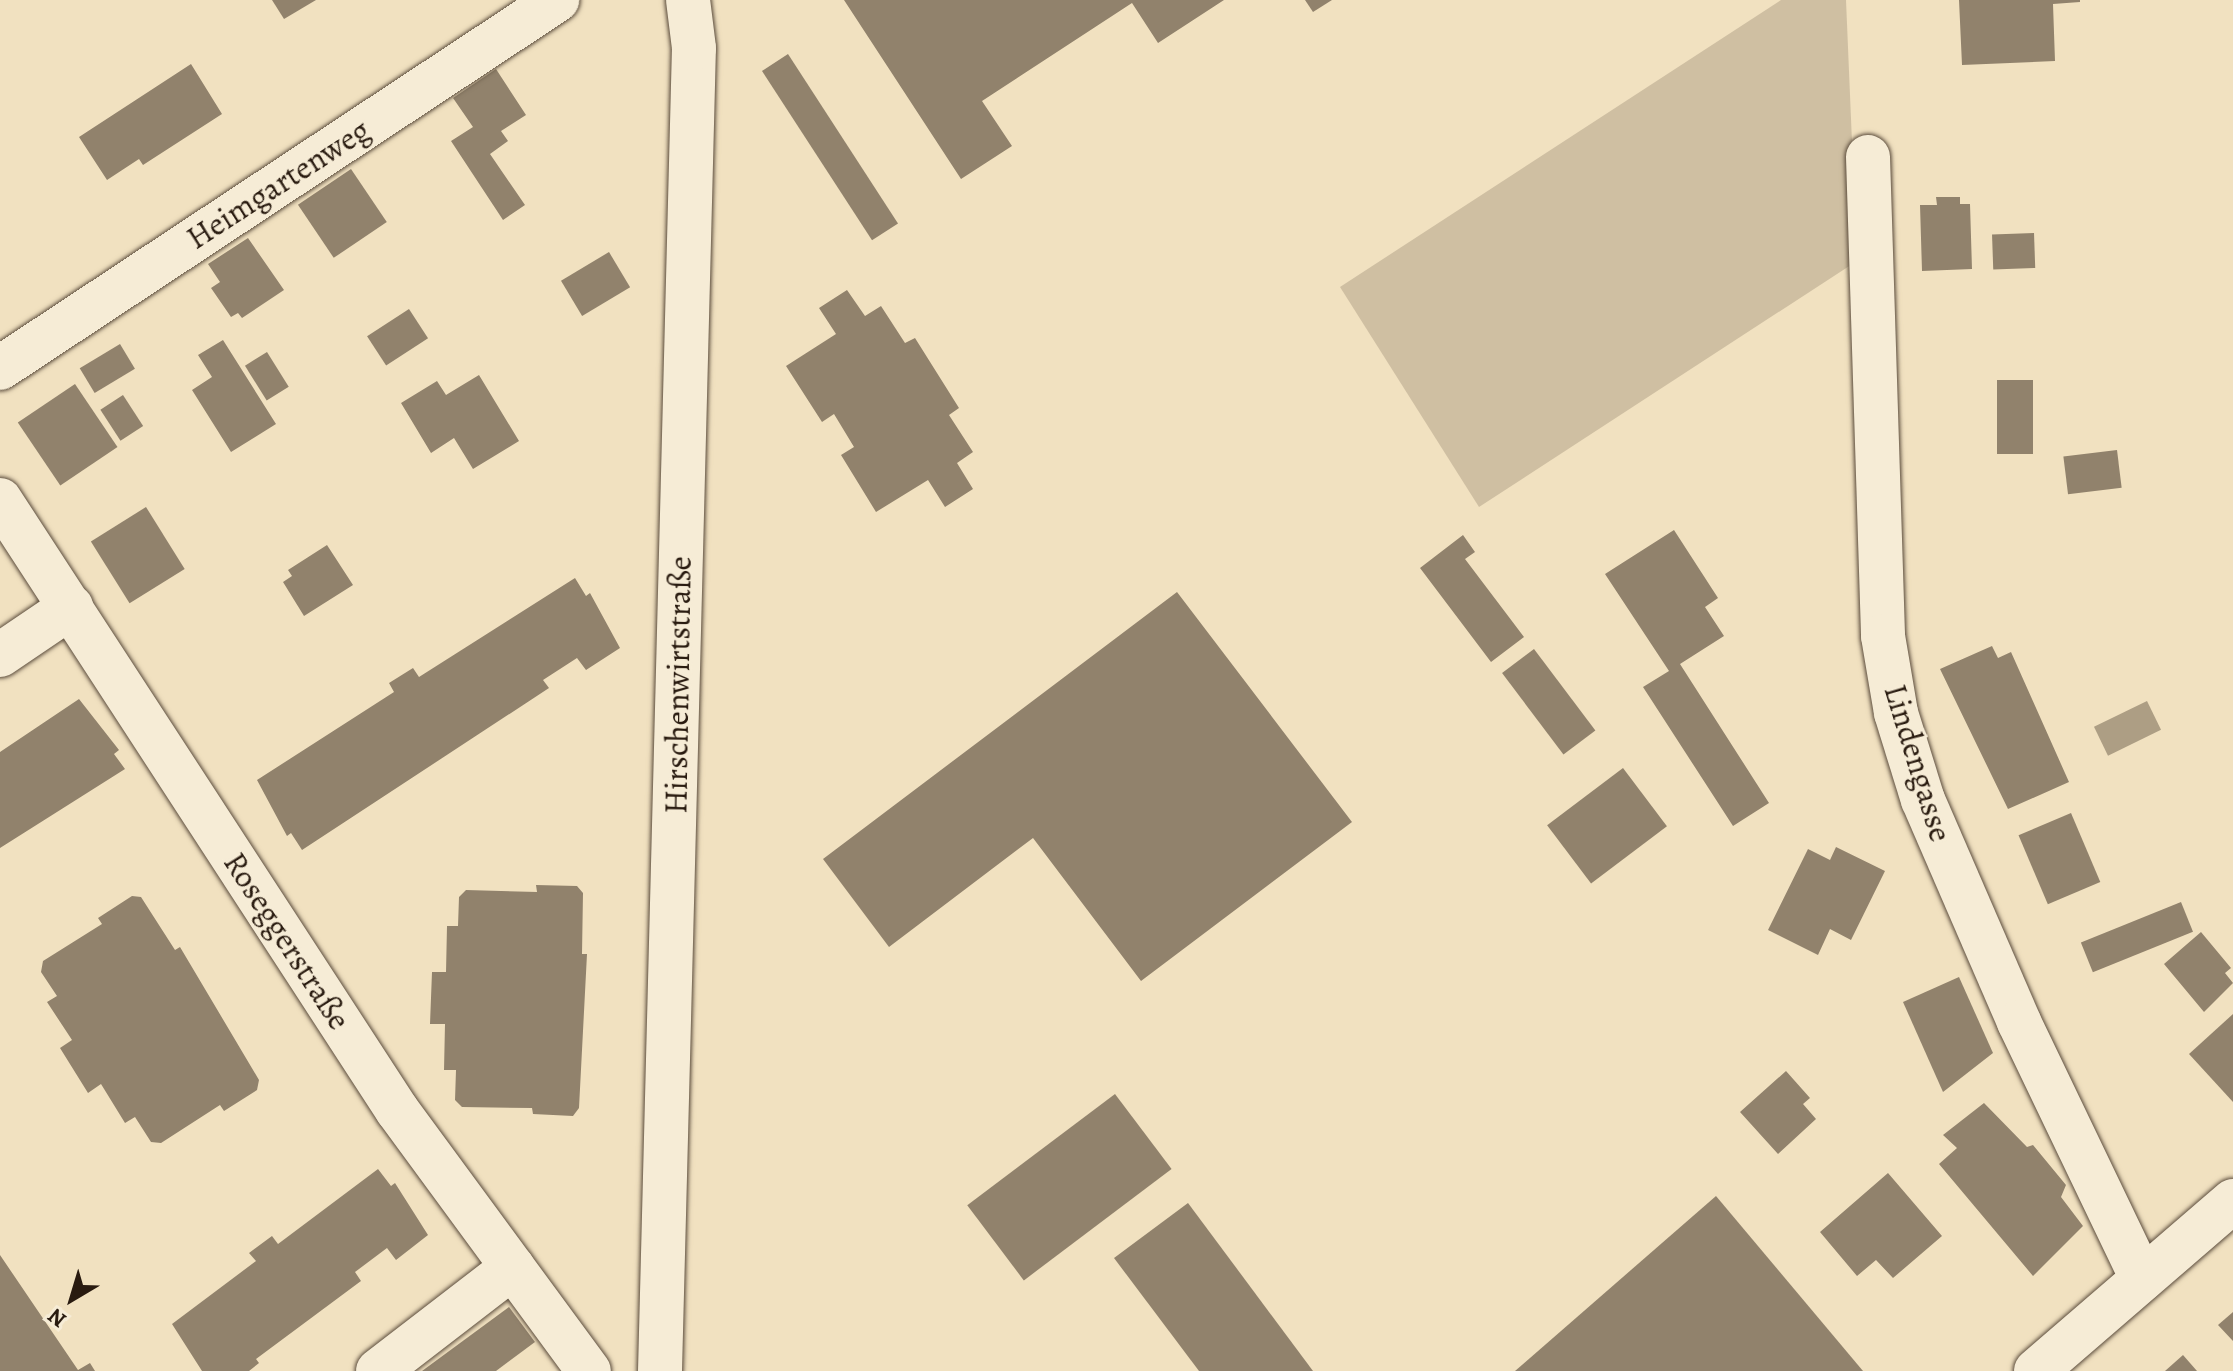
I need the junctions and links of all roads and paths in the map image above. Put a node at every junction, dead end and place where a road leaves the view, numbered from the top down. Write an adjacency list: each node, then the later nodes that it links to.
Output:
1 (557, 0): 4 (street, Heimgartenweg)
2 (688, 0): 13 (street, Hirschenwirtstraße)
3 (1868, 157): 10 (street, Lindengasse)
4 (0, 368)
5 (0, 500): 6 (street, Roseggerstraße)
6 (71, 607): 7 (street); 9 (street, Roseggerstraße)
7 (0, 655)
8 (2233, 1201): 10 (street)
9 (513, 1267): 11 (street); 12 (street, Roseggerstraße)
10 (2142, 1279): 14 (street)
11 (378, 1371)
12 (589, 1371)
13 (660, 1371)
14 (2036, 1371)

